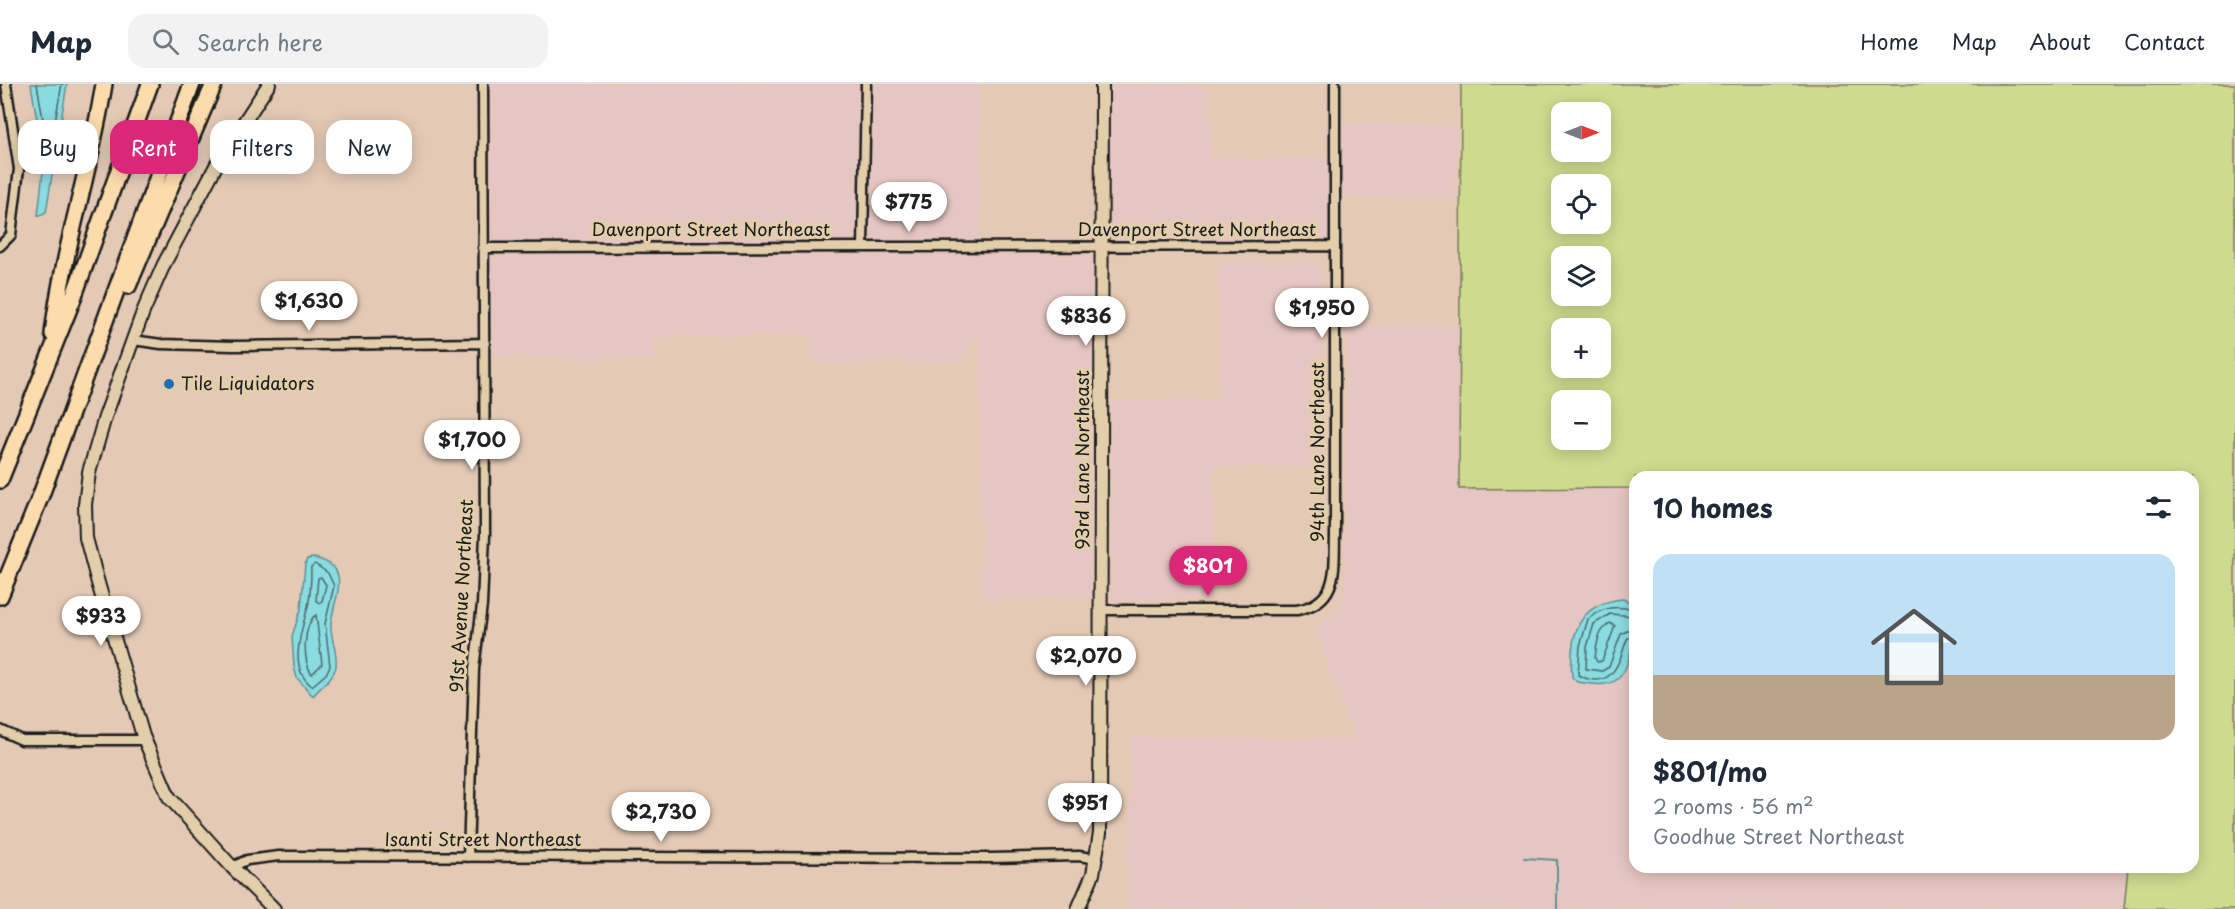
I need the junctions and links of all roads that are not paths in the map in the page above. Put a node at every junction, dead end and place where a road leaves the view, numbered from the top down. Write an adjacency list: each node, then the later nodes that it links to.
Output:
1 (6, 84): 13 (street)
2 (93, 84): 12 (highway)
3 (104, 84): 12 (highway)
4 (150, 84): 21 (highway)
5 (192, 84): 18 (highway)
6 (214, 84): 18 (highway)
7 (269, 84): 19 (street)
8 (483, 84): 17 (street, 91st Avenue Northeast)
9 (866, 84): 14 (street)
10 (1102, 84): 16 (street, 93rd Lane Northeast)
11 (1335, 84): 15 (street, 94th Lane Northeast)
12 (84, 186): 21 (highway)
13 (3, 244)
14 (863, 246): 16 (street, Davenport Street Northeast); 17 (street, Davenport Street Northeast)
15 (1334, 246): 16 (street, Davenport Street Northeast); 24 (street, 94th Lane Northeast)
16 (1102, 247): 24 (street, 93rd Lane Northeast)
17 (483, 248): 20 (street, 91st Avenue Northeast)
18 (104, 327): 23 (highway)
19 (133, 340): 20 (street); 26 (street)
20 (485, 343): 27 (street, 91st Avenue Northeast)
21 (50, 355): 22 (highway)
22 (0, 480)
23 (0, 596)
24 (1101, 610): 28 (street, 93rd Lane Northeast)
25 (0, 730): 26 (street)
26 (145, 740): 29 (street)
27 (468, 857): 28 (street, Isanti Street Northeast); 29 (street, Isanti Street Northeast)
28 (1097, 859): 31 (street, 93rd Lane Northeast)
29 (232, 867): 30 (street)
30 (274, 909)
31 (1078, 909)

